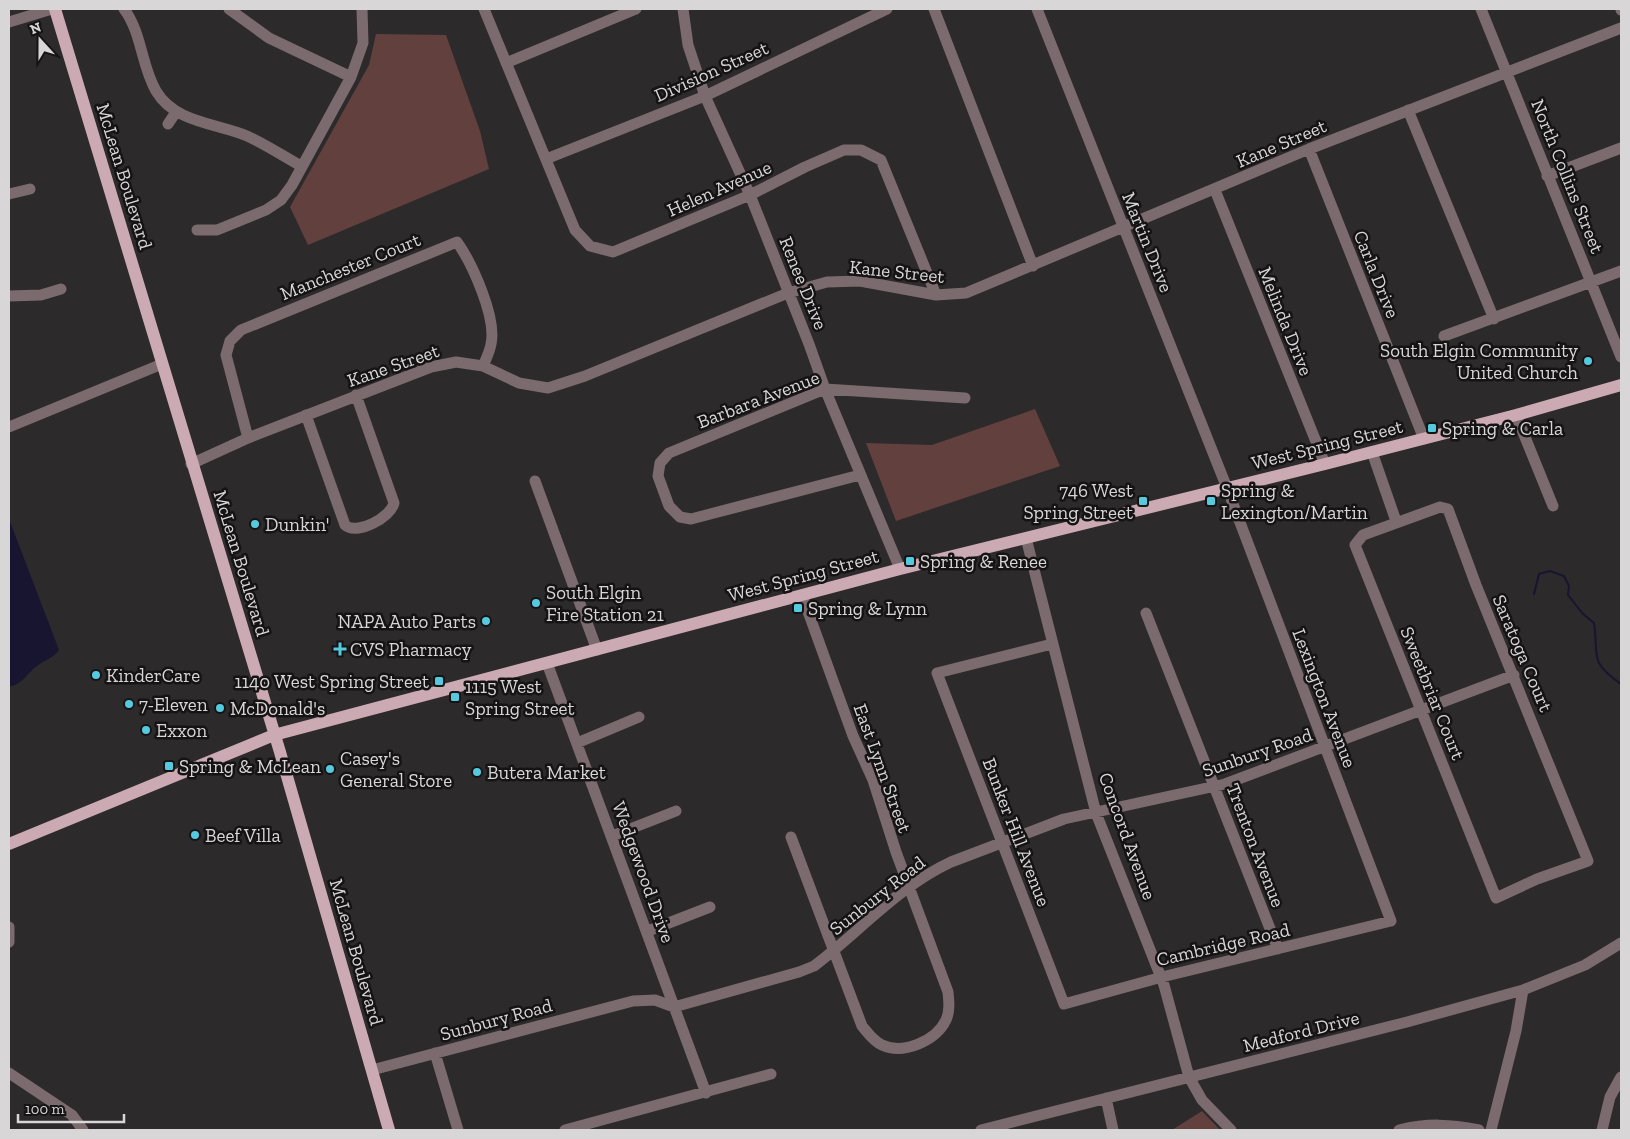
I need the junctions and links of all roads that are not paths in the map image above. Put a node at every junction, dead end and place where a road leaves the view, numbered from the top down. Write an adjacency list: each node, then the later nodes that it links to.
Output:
1 (53, 9): 12 (street); 42 (main road, McLean Boulevard)
2 (124, 9): 19 (street)
3 (229, 9): 16 (street)
4 (362, 9): 16 (street)
5 (484, 9): 14 (street)
6 (636, 9): 14 (street)
7 (683, 9): 17 (street, Renee Drive)
8 (887, 9): 17 (street, Division Street)
9 (934, 9): 32 (street)
10 (1037, 9): 30 (street, Martin Drive)
11 (1481, 9): 15 (street, North Collins Street)
12 (9, 22)
13 (1621, 28): 15 (street, Kane Street)
14 (506, 63): 23 (street)
15 (1506, 72): 18 (street, Kane Street); 25 (street, North Collins Street)
16 (351, 77): 24 (street)
17 (704, 96): 23 (street, Division Street); 29 (street, Renee Drive)
18 (1408, 110): 22 (street, Kane Street); 39 (street)
19 (176, 112): 20 (street); 24 (street)
20 (168, 124)
21 (1621, 148): 25 (street)
22 (1309, 149): 27 (street, Kane Street); 52 (street, Carla Drive)
23 (546, 159): 29 (street, Helen Avenue)
24 (301, 166): 31 (street)
25 (1547, 176): 34 (street, North Collins Street)
26 (30, 189): 28 (street)
27 (1215, 190): 30 (street, Kane Street); 55 (street, Melinda Drive)
28 (9, 194)
29 (750, 195): 36 (street, Renee Drive); 37 (street, Helen Avenue)
30 (1124, 226): 32 (street, Kane Street); 58 (street, Martin Drive)
31 (197, 230)
32 (1033, 266): 37 (street, Kane Street)
33 (1621, 272): 34 (street)
34 (1593, 282): 39 (street); 41 (street, North Collins Street)
35 (61, 290): 38 (street)
36 (788, 293): 37 (street, Kane Street); 43 (street, Kane Street); 45 (street, Renee Drive)
37 (936, 295)
38 (9, 296)
39 (1494, 318): 40 (street)
40 (1444, 336)
41 (1621, 357)
42 (162, 364): 50 (street); 54 (main road, McLean Boulevard)
43 (483, 366): 46 (street, Kane Street); 51 (street, Manchester Court)
44 (1621, 385): 49 (main road, West Spring Street)
45 (825, 389): 47 (street, Barbara Avenue); 56 (street, Renee Drive); 56 (street, Barbara Avenue)
46 (356, 395): 48 (street, Kane Street); 48 (street)
47 (965, 398)
48 (306, 415): 51 (street, Kane Street)
49 (1516, 416): 52 (main road, West Spring Street); 59 (street)
50 (9, 427)
51 (248, 438): 54 (street, Kane Street)
52 (1424, 439): 53 (main road, West Spring Street)
53 (1372, 452): 55 (main road, West Spring Street); 60 (street)
54 (191, 464): 71 (main road, McLean Boulevard)
55 (1325, 464): 58 (main road, West Spring Street)
56 (860, 475): 62 (street, Renee Drive)
57 (535, 481): 66 (street)
58 (1227, 488): 61 (main road, West Spring Street); 73 (street, Lexington Avenue)
59 (1553, 506)
60 (1396, 522): 68 (street, Saratoga Court); 69 (street, Sweetbriar Court)
61 (1026, 538): 62 (main road, West Spring Street); 65 (street, Concord Avenue)
62 (900, 569): 63 (main road, West Spring Street)
63 (802, 595): 66 (main road, West Spring Street); 81 (street, East Lynn Street)
64 (1146, 613): 74 (street, Trenton Avenue)
65 (1052, 644): 76 (street, Concord Avenue); 79 (street, Bunker Hill Avenue)
66 (598, 650): 67 (main road, West Spring Street)
67 (547, 663): 71 (main road, West Spring Street); 72 (street, Wedgewood Drive)
68 (1514, 675): 69 (street, Sunbury Road); 82 (street, Saratoga Court)
69 (1421, 710): 73 (street, Sunbury Road); 82 (street, Sweetbriar Court)
70 (639, 717): 72 (street)
71 (274, 735): 80 (main road, West Spring Street); 96 (main road, McLean Boulevard)
72 (578, 743): 77 (street, Wedgewood Drive)
73 (1325, 747): 74 (street, Sunbury Road); 84 (street, Lexington Avenue)
74 (1214, 787): 76 (street, Sunbury Road); 89 (street, Trenton Avenue)
75 (676, 811): 77 (street)
76 (1096, 812): 79 (street, Sunbury Road); 91 (street, Concord Avenue)
77 (612, 836): 86 (street, Wedgewood Drive)
78 (791, 837): 90 (street)
79 (1002, 843): 81 (street, Sunbury Road); 93 (street, Bunker Hill Avenue)
80 (9, 844)
81 (909, 888): 90 (street, Sunbury Road); 90 (street, East Lynn Street)
82 (1496, 898)
83 (710, 907): 86 (street)
84 (1392, 921): 89 (street, Cambridge Road)
85 (9, 926): 87 (street)
86 (648, 931): 94 (street, Wedgewood Drive)
87 (9, 942)
88 (1621, 943): 92 (street, Medford Drive)
89 (1278, 949): 91 (street, Cambridge Road)
90 (834, 951): 94 (street, Sunbury Road)
91 (1162, 977): 93 (street, Cambridge Road); 99 (street, Concord Avenue)
92 (1523, 990): 99 (street, Medford Drive); 112 (street)
93 (1064, 1004)
94 (674, 1007): 95 (street, Sunbury Road); 101 (street, Wedgewood Drive)
95 (435, 1053): 96 (street, Sunbury Road); 105 (street)
96 (372, 1070): 104 (main road, McLean Boulevard)
97 (9, 1073): 103 (street)
98 (771, 1074): 101 (street)
99 (1189, 1077): 102 (street, Medford Drive); 109 (street, Concord Avenue)
100 (1621, 1077): 113 (street)
101 (706, 1093): 106 (street)
102 (1106, 1098): 107 (street, Medford Drive); 108 (street)
103 (83, 1130)
104 (390, 1130)
105 (458, 1130)
106 (566, 1130)
107 (981, 1130)
108 (1114, 1130)
109 (1231, 1130)
110 (1399, 1130): 111 (street)
111 (1479, 1130)
112 (1491, 1130)
113 (1602, 1130)

